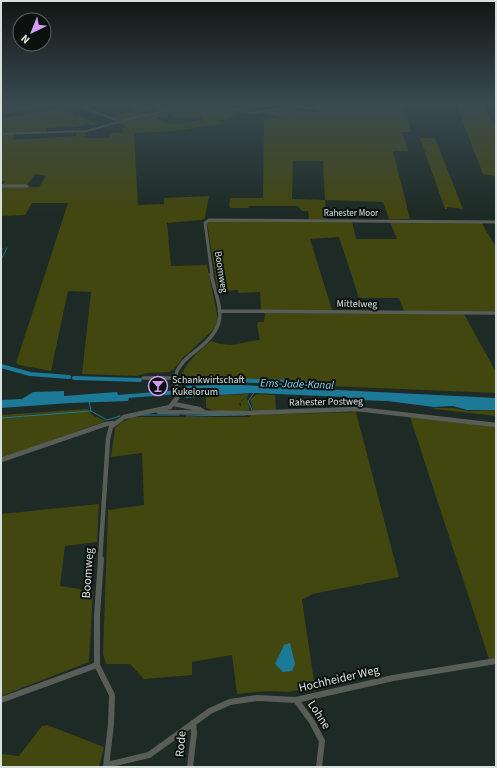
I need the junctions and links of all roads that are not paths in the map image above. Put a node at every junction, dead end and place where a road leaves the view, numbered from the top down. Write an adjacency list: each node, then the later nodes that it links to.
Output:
1 (1, 186): 2 (street)
2 (27, 186)
3 (206, 222): 4 (street, Rahester Moor); 5 (street, Boomweg)
4 (496, 222)
5 (219, 311): 6 (street, Mittelweg); 8 (street, Boomweg)
6 (496, 313)
7 (143, 378): 8 (street)
8 (176, 378): 9 (street)
9 (174, 404): 10 (street); 11 (street)
10 (155, 410): 11 (street, Rahester Postweg); 12 (street)
11 (206, 413): 13 (street, Rahester Postweg)
12 (113, 424): 14 (street); 16 (street, Boomweg)
13 (496, 425)
14 (1, 460)
15 (496, 661): 18 (street, Hochheider Weg)
16 (97, 665): 17 (street); 20 (street, Boomweg)
17 (1, 700)
18 (296, 700): 19 (street, Hochheider Weg); 22 (street, Lohne)
19 (193, 723): 20 (street, Hochheider Weg); 21 (street, Rode)
20 (106, 766)
21 (190, 767)
22 (319, 767)

